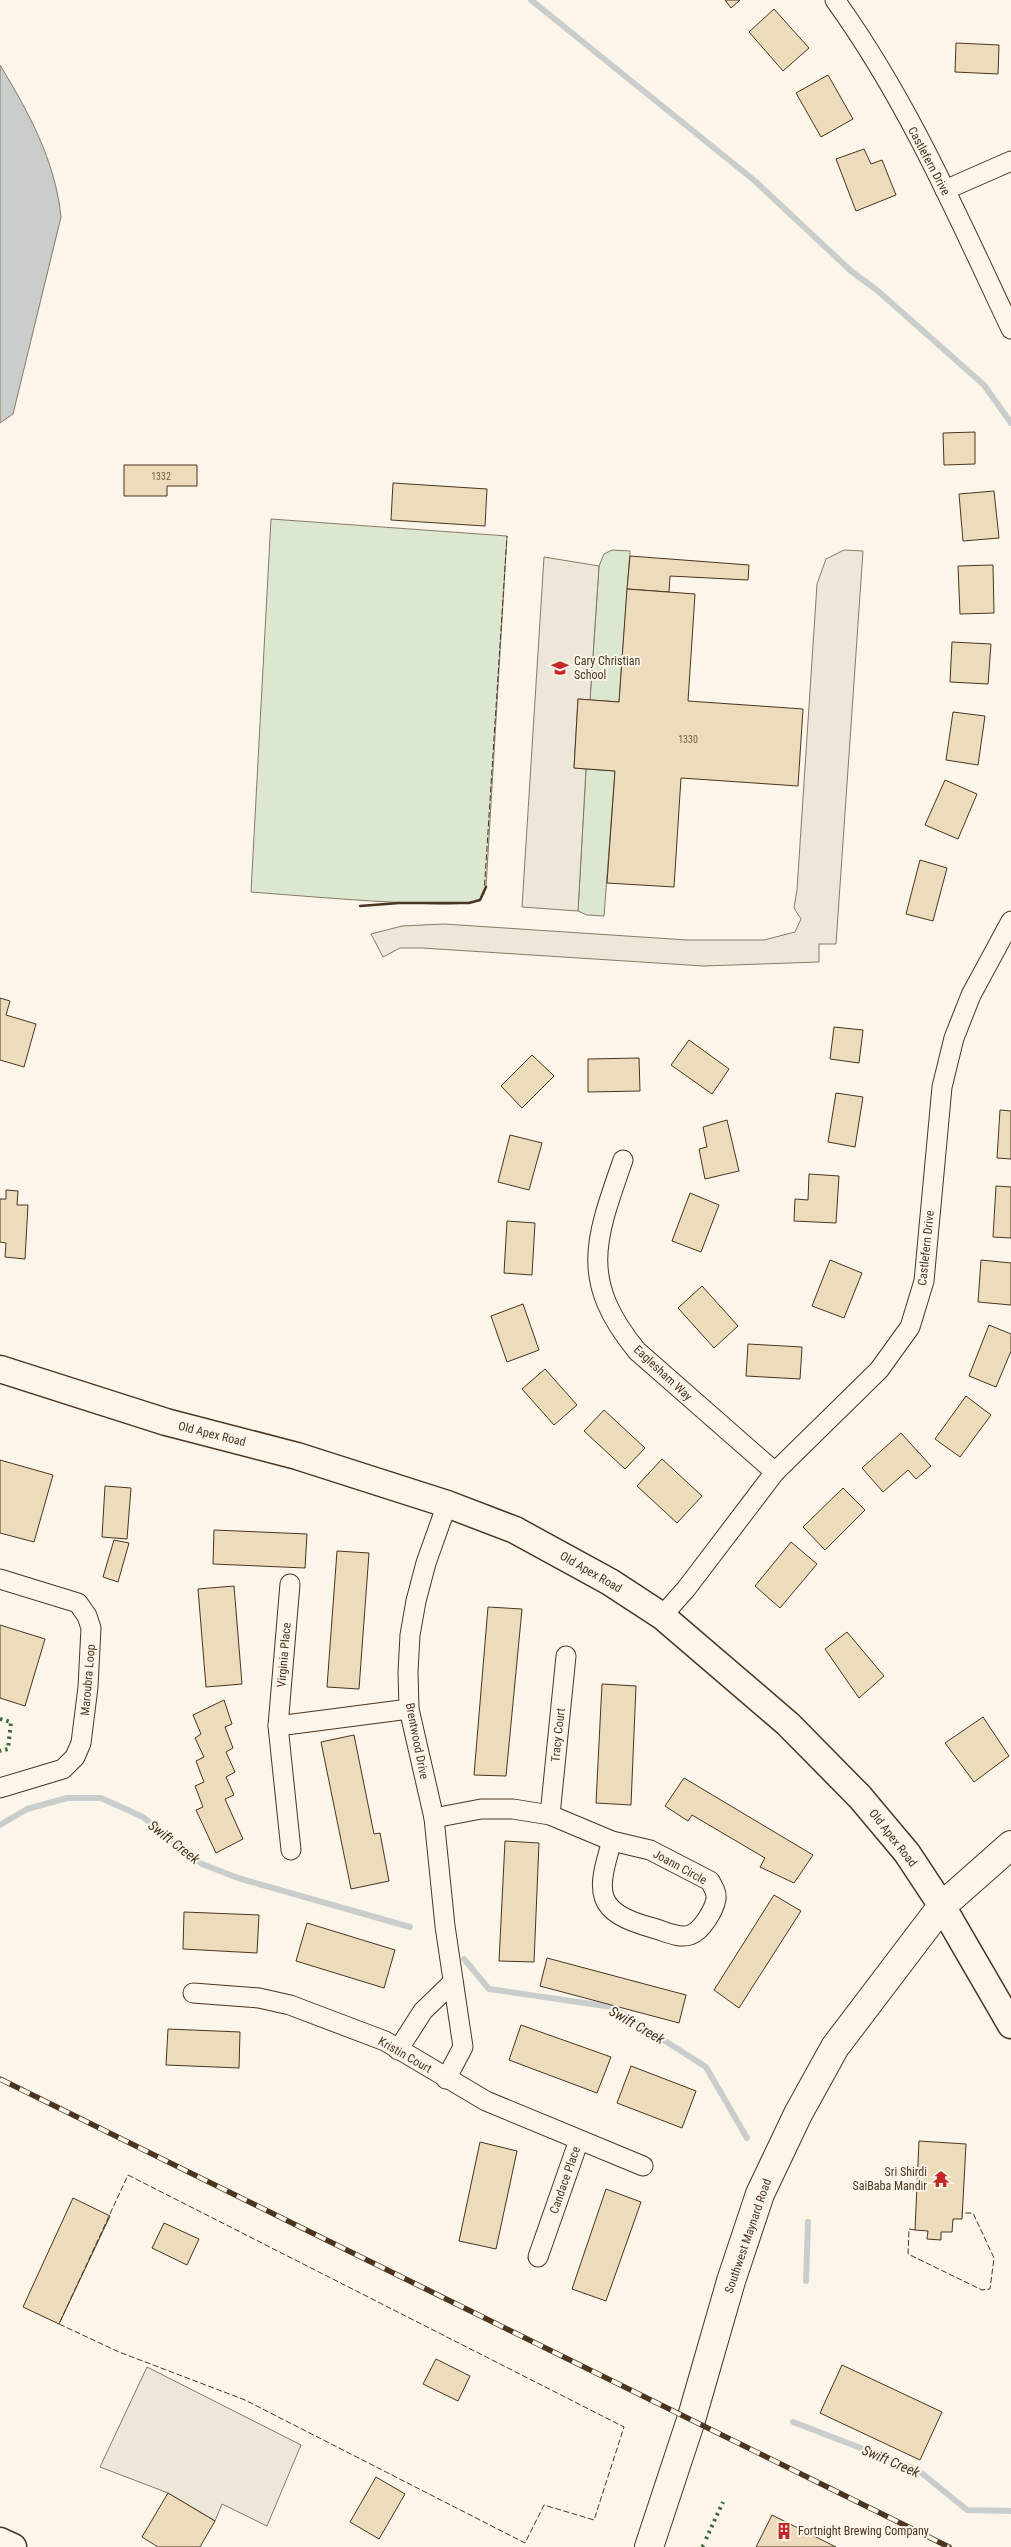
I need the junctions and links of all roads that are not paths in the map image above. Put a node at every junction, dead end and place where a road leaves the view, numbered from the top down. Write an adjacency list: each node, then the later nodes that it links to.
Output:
1 (835, 0): 3 (street, Castlefern Drive)
2 (1011, 161): 3 (street)
3 (945, 190): 4 (street, Castlefern Drive)
4 (1011, 329)
5 (1011, 921): 8 (street, Castlefern Drive)
6 (623, 1160): 8 (street, Eaglesham Way)
7 (0, 1369): 9 (main road, Old Apex Road)
8 (775, 1472): 12 (street, Castlefern Drive)
9 (447, 1504): 12 (main road, Old Apex Road); 14 (street, Brentwood Drive)
10 (0, 1579): 16 (street, Maroubra Loop)
11 (290, 1584): 15 (street, Virginia Place)
12 (662, 1616): 22 (main road, Old Apex Road)
13 (566, 1656): 17 (street, Tracy Court)
14 (409, 1709): 15 (street); 18 (street, Brentwood Drive)
15 (278, 1726): 21 (street, Virginia Place)
16 (0, 1788)
17 (550, 1815): 18 (street, Joann Circle); 19 (street, Joann Circle)
18 (434, 1818): 23 (street, Brentwood Drive)
19 (612, 1841): 19 (street, Joann Circle)
20 (1011, 1845): 22 (main road, Southwest Maynard Road)
21 (291, 1850)
22 (942, 1906): 25 (main road, Old Apex Road); 33 (main road, Southwest Maynard Road)
23 (454, 1982): 26 (street); 27 (street, Brentwood Drive)
24 (193, 1993): 26 (street, Kristin Court)
25 (1011, 2025)
26 (398, 2050): 27 (street, Kristin Court)
27 (446, 2078): 28 (street, Kristin Court)
28 (578, 2140): 29 (street, Candace Place); 30 (street, Candace Place)
29 (643, 2166)
30 (538, 2258)
31 (0, 2541): 32 (main road)
32 (13, 2547)
33 (649, 2547)

